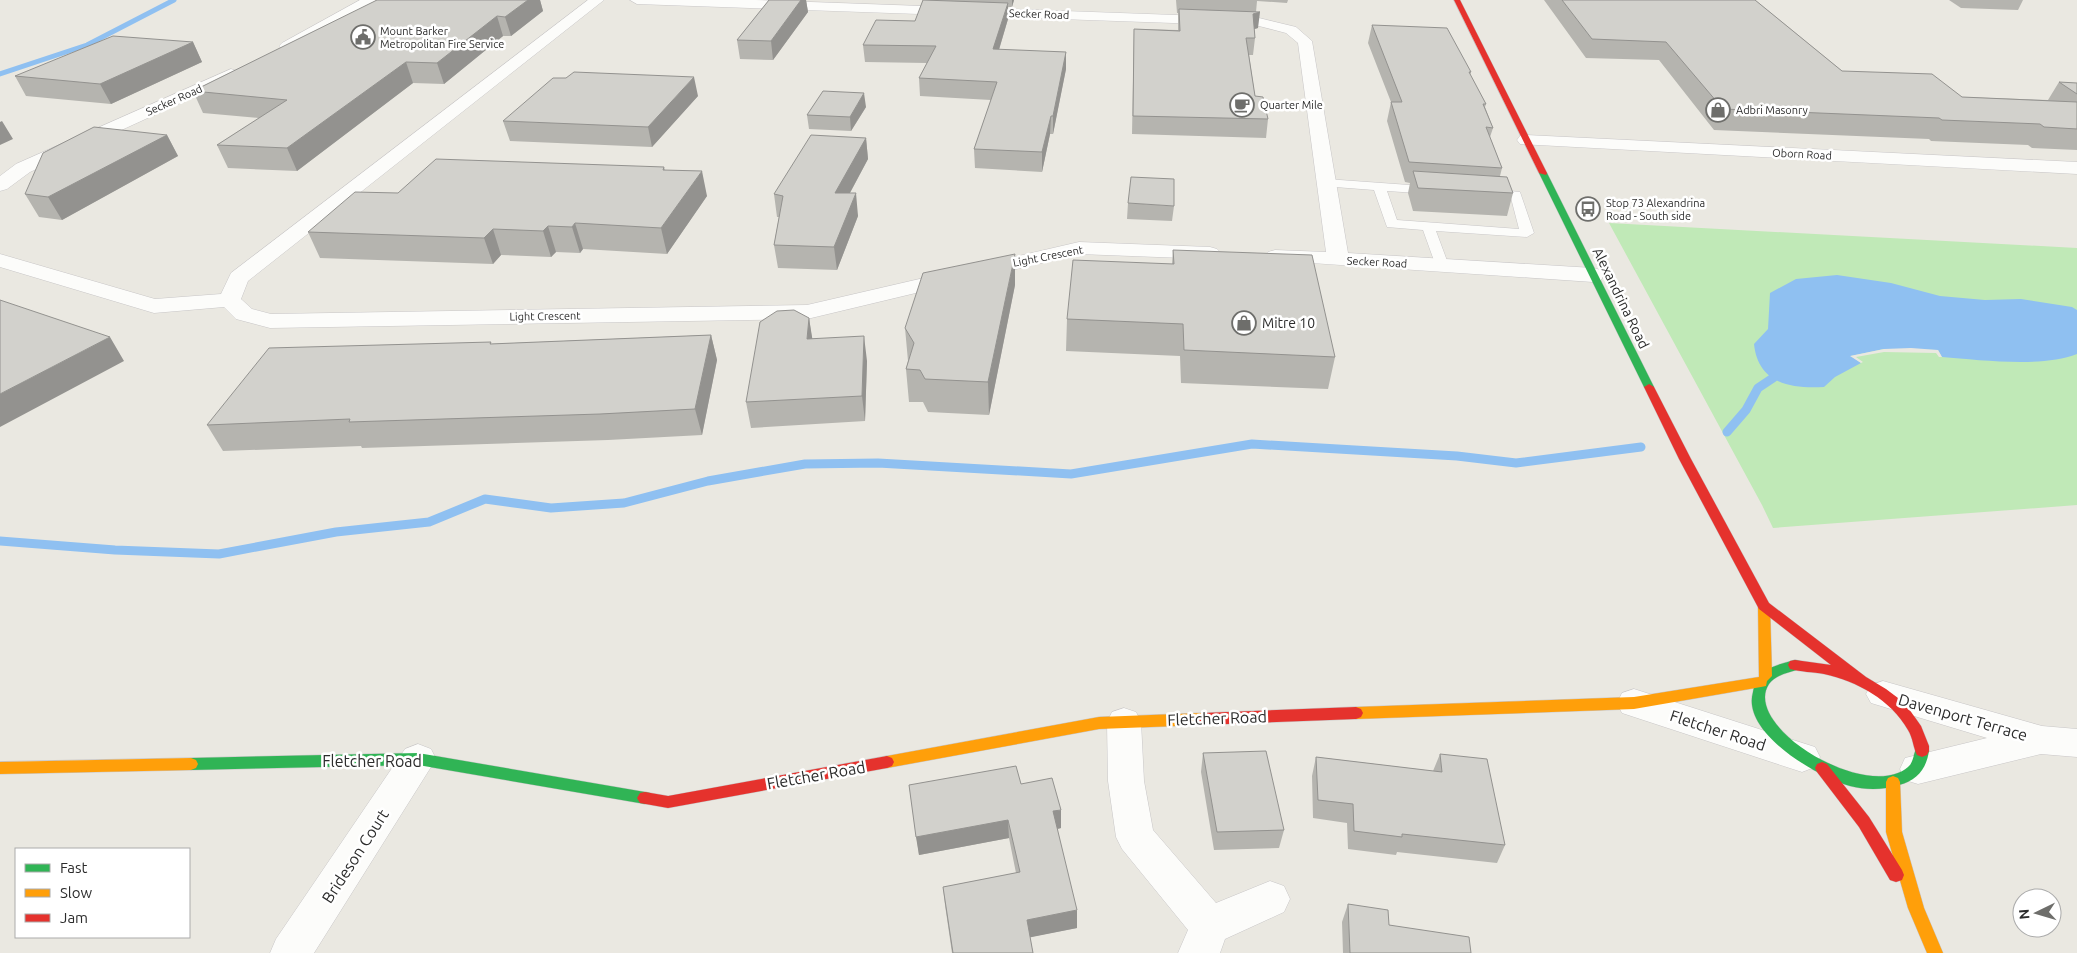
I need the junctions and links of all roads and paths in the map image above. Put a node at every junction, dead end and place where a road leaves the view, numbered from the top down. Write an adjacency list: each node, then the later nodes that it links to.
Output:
1 (374, 0): 8 (street)
2 (598, 0): 24 (street)
3 (637, 0): 5 (street, Secker Road)
4 (1457, 0): 10 (main road, Alexandrina Road)
5 (702, 1): 7 (street, Secker Road)
6 (1308, 25): 7 (street)
7 (1291, 30): 12 (street, Secker Road)
8 (272, 55)
9 (245, 67): 13 (street, Secker Road)
10 (1526, 140): 11 (street, Oborn Road); 23 (main road, Alexandrina Road)
11 (2077, 168)
12 (1326, 183): 14 (lane); 20 (street, Secker Road)
13 (0, 185)
14 (1379, 186): 15 (lane); 17 (lane)
15 (1448, 190)
16 (1477, 192): 17 (lane)
17 (1428, 227): 22 (lane)
18 (1228, 254): 24 (street, Light Crescent)
19 (1258, 256): 20 (street)
20 (1338, 259): 22 (street, Secker Road)
21 (0, 260): 24 (street)
22 (1442, 266): 23 (street, Secker Road)
23 (1593, 275): 25 (main road, Alexandrina Road)
24 (229, 300)
25 (1764, 606): 26 (main road, Alexandrina Road); 27 (main road, Alexandrina Road)
26 (1763, 679): 27 (main road, Fletcher Road); 28 (main road, Fletcher Road); 33 (main road, Alexandrina Road)
27 (1872, 687): 30 (street, Davenport Terrace); 35 (main road)
28 (1634, 703): 29 (main road, Fletcher Road); 33 (street, Fletcher Road)
29 (1124, 722): 32 (main road, Fletcher Road); 38 (street)
30 (2042, 740): 31 (street, Davenport Terrace); 35 (street, Davenport Terrace)
31 (2077, 743)
32 (418, 758): 34 (main road, Fletcher Road); 39 (street, Brideson Court)
33 (1813, 763): 35 (main road); 37 (main road)
34 (0, 768)
35 (1905, 775): 37 (main road)
36 (1270, 899): 38 (street)
37 (1916, 908): 40 (main road)
38 (1205, 940)
39 (291, 953)
40 (1935, 953)

